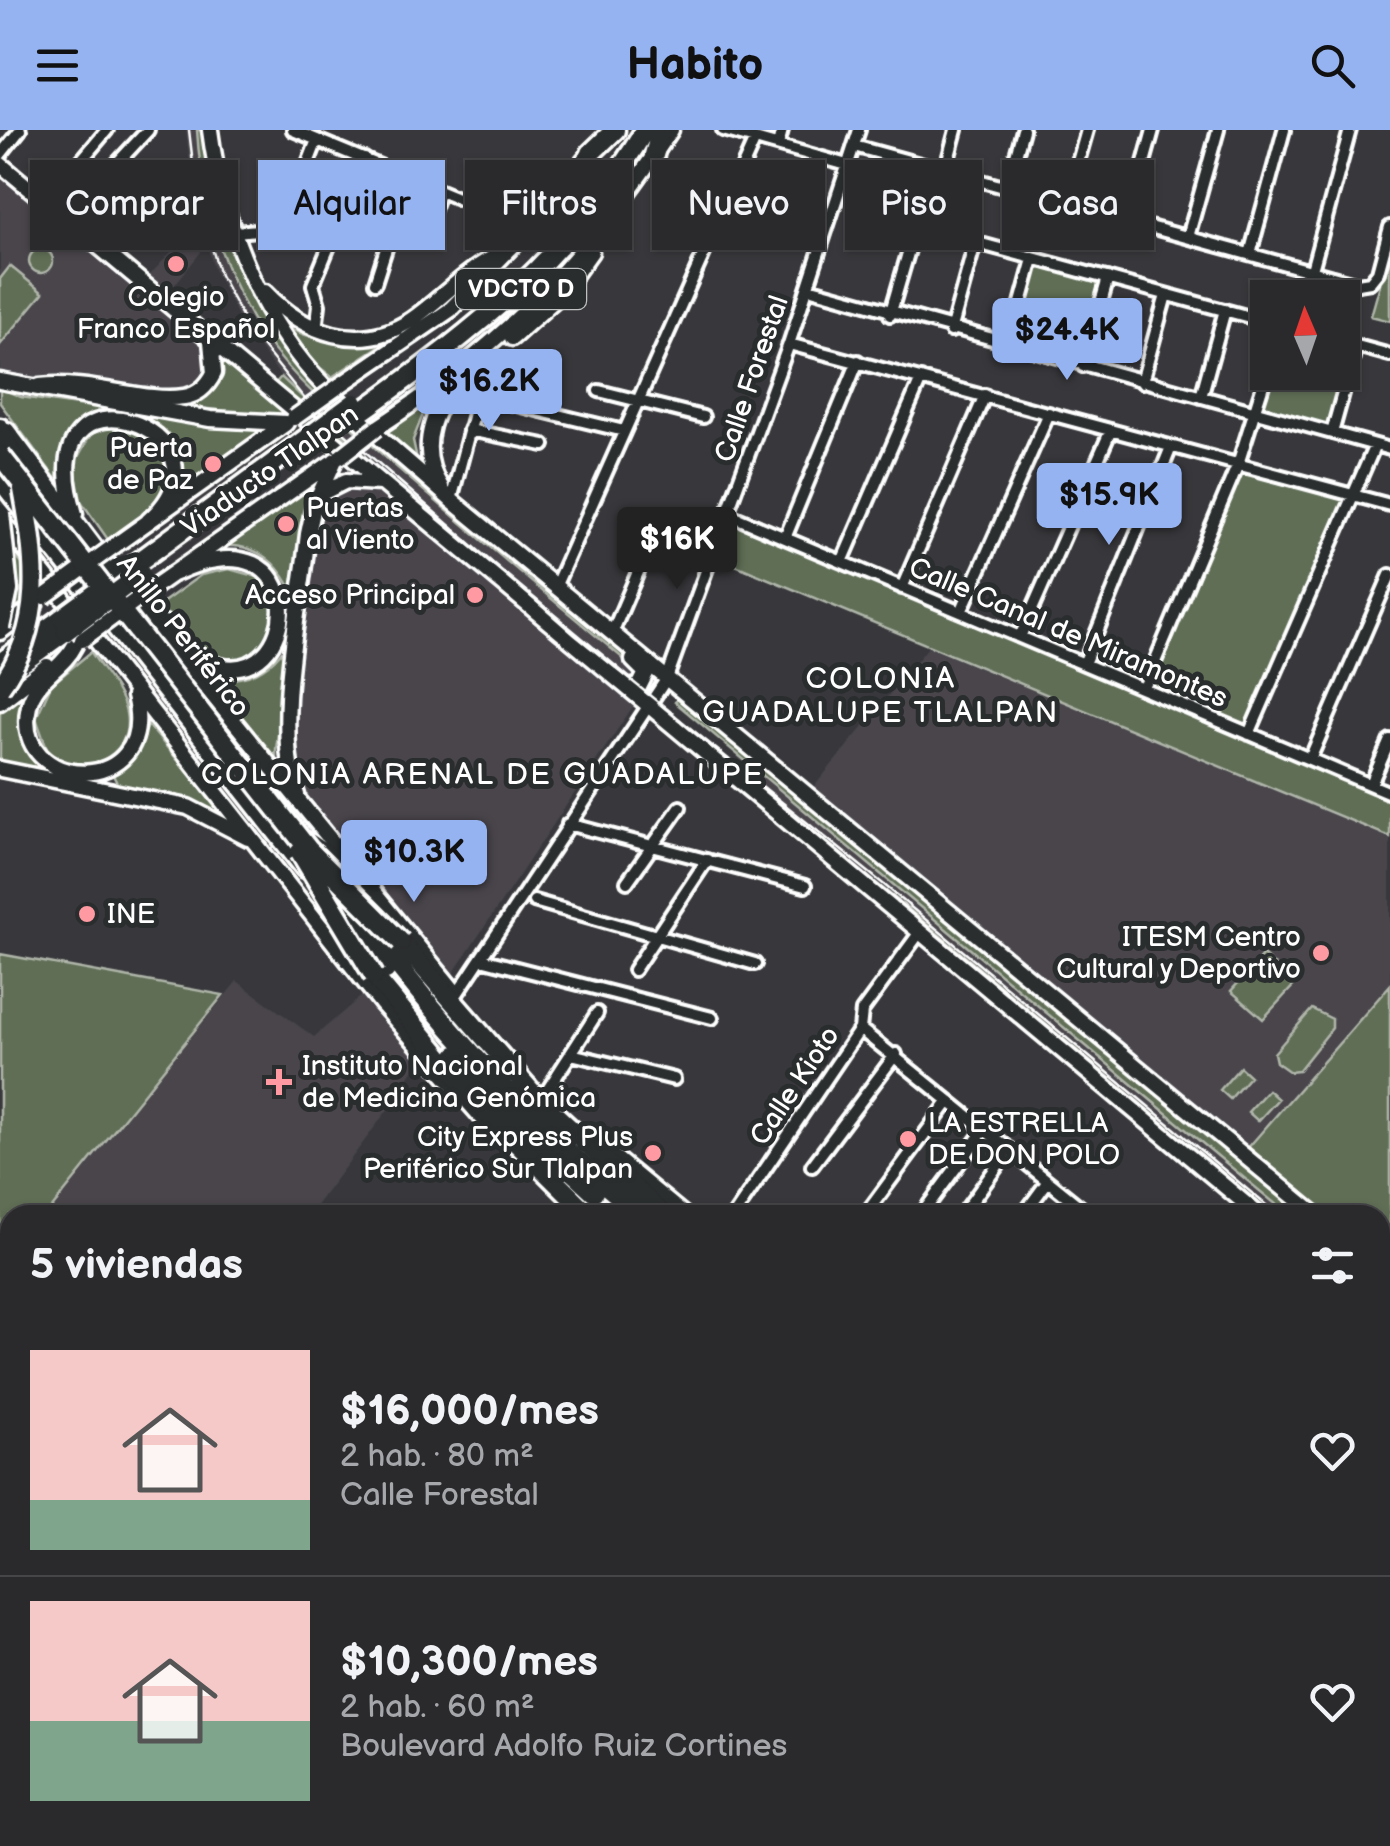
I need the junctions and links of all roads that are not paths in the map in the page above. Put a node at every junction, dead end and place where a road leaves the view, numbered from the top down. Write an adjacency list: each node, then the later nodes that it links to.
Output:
1 (20, 130): 27 (street)
2 (107, 130): 30 (street)
3 (148, 130): 31 (street)
4 (210, 130): 32 (main road)
5 (293, 130): 23 (street)
6 (606, 130): 26 (main road, Viaducto Tlalpan)
7 (614, 130): 26 (highway)
8 (632, 130): 90 (highway, Viaducto Tlalpan / VDCTO D)
9 (644, 130): 90 (highway, Viaducto Tlalpan / VDCTO D)
10 (661, 130): 28 (highway)
11 (671, 130): 28 (main road, Viaducto Tlalpan)
12 (723, 130): 22 (street)
13 (782, 130): 24 (street)
14 (859, 130): 25 (street, Calle Forestal)
15 (956, 130): 36 (street)
16 (1023, 130): 37 (street)
17 (1087, 130): 38 (street)
18 (1153, 130): 39 (street)
19 (1218, 130): 48 (street)
20 (1284, 130): 58 (street)
21 (1350, 130): 60 (street)
22 (755, 139): 24 (street); 89 (street)
23 (317, 140): 29 (street); 47 (street)
24 (778, 145): 40 (street)
25 (854, 146): 34 (street, Calle Forestal); 35 (street)
26 (590, 152): 33 (main road, Viaducto Tlalpan)
27 (0, 155)
28 (654, 155): 43 (main road, Viaducto Tlalpan)
29 (365, 159): 69 (street)
30 (82, 160)
31 (120, 160)
32 (215, 160)
33 (584, 160)
34 (849, 160)
35 (904, 160)
36 (947, 160)
37 (1015, 160)
38 (1078, 160)
39 (1145, 160)
40 (845, 163)
41 (0, 164): 44 (main road)
42 (845, 170): 64 (street, Calle Forestal)
43 (632, 186)
44 (30, 189)
45 (1154, 228): 48 (street)
46 (1390, 228): 60 (street)
47 (238, 232)
48 (1188, 237): 58 (street)
49 (238, 239): 63 (main road)
50 (982, 244): 59 (street)
51 (105, 250): 71 (main road)
52 (386, 250): 62 (street)
53 (585, 250): 106 (main road, Viaducto Tlalpan, bridge)
54 (591, 250): 76 (main road)
55 (908, 250): 67 (street)
56 (973, 250): 70 (street)
57 (509, 252): 69 (main road); 94 (main road, Viaducto Tlalpan, bridge)
58 (1250, 254): 60 (street)
59 (1033, 259): 61 (street); 73 (street)
60 (1312, 270)
61 (1108, 278): 65 (street); 78 (street)
62 (375, 283)
63 (259, 286): 69 (main road); 113 (main road)
64 (808, 288): 67 (street); 72 (street, Calle Forestal)
65 (1166, 295): 66 (street); 81 (street)
66 (1225, 310): 68 (street); 88 (street)
67 (890, 314): 70 (street)
68 (1250, 317)
69 (316, 330)
70 (951, 331): 73 (street)
71 (208, 336): 82 (main road); 110 (main road)
72 (789, 344): 77 (street); 115 (street, Calle Forestal)
73 (1009, 347): 78 (street)
74 (1360, 347): 75 (street)
75 (1390, 355)
76 (489, 357): 86 (street); 113 (main road)
77 (858, 362): 79 (street); 121 (street)
78 (1083, 366): 81 (street)
79 (921, 379): 87 (street); 123 (street)
80 (0, 381): 82 (main road)
81 (1142, 382): 88 (street)
82 (26, 389): 94 (main road)
83 (1262, 390): 91 (street)
84 (1344, 390): 99 (street)
85 (599, 391): 89 (street)
86 (479, 396): 96 (street); 98 (street)
87 (985, 396): 92 (street); 128 (street)
88 (1201, 398): 91 (street)
89 (638, 401): 93 (street); 98 (street)
90 (358, 407): 126 (highway, Viaducto Tlalpan / VDCTO D)
91 (1256, 412): 99 (street); 107 (street)
92 (1049, 413): 97 (street); 130 (street)
93 (703, 418)
94 (290, 420): 117 (main road, Viaducto Tlalpan)
95 (0, 424): 118 (main road); 140 (highway, bridge)
96 (470, 430): 101 (street); 113 (street)
97 (1112, 430): 103 (street); 134 (street)
98 (624, 431): 127 (street)
99 (1332, 433): 100 (street)
100 (1374, 444): 104 (street); 111 (street)
101 (544, 445)
102 (0, 447): 157 (highway, Anillo Periférico)
103 (1172, 447): 107 (street); 136 (street)
104 (1390, 449)
105 (0, 455): 157 (highway, bridge)
106 (338, 458): 112 (main road); 124 (main road, Viaducto Tlalpan)
107 (1238, 464): 111 (street); 141 (street)
108 (0, 470): 157 (highway, bridge)
109 (0, 479): 186 (highway, Anillo Periférico)
110 (385, 485): 112 (main road); 139 (main road)
111 (1352, 494): 114 (street); 145 (street)
112 (318, 496): 153 (main road)
113 (450, 500): 127 (main road)
114 (1390, 505)
115 (728, 514): 121 (street, Calle Canal de Miramontes); 137 (street, Calle Forestal)
116 (0, 516): 120 (main road); 131 (highway, bridge)
117 (148, 522): 118 (main road); 131 (main road, Viaducto Tlalpan, bridge)
118 (78, 524): 129 (main road)
119 (0, 530): 120 (main road)
120 (15, 537): 142 (main road)
121 (785, 538): 123 (street, Calle Canal de Miramontes)
122 (650, 544): 133 (street)
123 (842, 562): 128 (street, Calle Canal de Miramontes)
124 (172, 574): 126 (main road, Viaducto Tlalpan); 129 (main road)
125 (1390, 575): 147 (street)
126 (142, 576): 132 (highway, Viaducto Tlalpan / VDCTO D, bridge); 132 (main road, Viaducto Tlalpan, bridge)
127 (555, 587): 133 (main road)
128 (902, 588): 130 (street, Calle Canal de Miramontes)
129 (138, 604): 153 (main road)
130 (961, 612): 134 (street, Calle Canal de Miramontes)
131 (3, 627)
132 (71, 634): 135 (highway, Viaducto Tlalpan / VDCTO D); 138 (highway, Viaducto Tlalpan / VDCTO D); 143 (main road, Viaducto Tlalpan); 149 (main road)
133 (614, 634): 137 (main road); 139 (main road)
134 (1020, 637): 136 (street, Calle Canal de Miramontes)
135 (0, 663)
136 (1084, 664): 141 (street, Calle Canal de Miramontes)
137 (667, 678): 144 (street, Calle Forestal); 196 (main road)
138 (0, 679)
139 (627, 686): 144 (main road)
140 (0, 687)
141 (1144, 688): 145 (street, Calle Canal de Miramontes)
142 (132, 691): 149 (main road); 158 (main road)
143 (0, 702)
144 (646, 704): 155 (street, Calle Forestal); 164 (main road)
145 (1250, 734): 147 (street, Calle Canal de Miramontes)
146 (1390, 740): 150 (street)
147 (1310, 759): 150 (street, Calle Canal de Miramontes)
148 (0, 770): 151 (main road)
149 (101, 770): 151 (main road)
150 (1370, 784): 152 (street, Calle Canal de Miramontes)
151 (114, 792): 158 (main road)
152 (1390, 793)
153 (302, 805): 161 (main road)
154 (680, 807): 156 (street)
155 (568, 824): 156 (street); 166 (street, Calle Forestal)
156 (650, 845): 159 (street); 160 (street)
157 (306, 849): 161 (highway); 182 (highway, bridge); 187 (highway, bridge)
158 (266, 853): 183 (main road)
159 (706, 860): 162 (street); 165 (street)
160 (627, 882)
161 (370, 884): 169 (main road)
162 (805, 886)
163 (534, 901): 165 (street)
164 (920, 932): 172 (street, Calle Kioto); 195 (main road)
165 (655, 936): 167 (street); 168 (street)
166 (480, 958): 169 (street, Calle Forestal); 171 (street)
167 (755, 964)
168 (634, 970)
169 (457, 994): 176 (main road)
170 (597, 1013): 173 (street)
171 (712, 1018)
172 (860, 1029): 174 (street); 189 (street, Calle Kioto)
173 (571, 1054): 175 (street); 176 (street)
174 (896, 1054): 177 (street); 180 (street)
175 (674, 1079)
176 (546, 1094): 188 (main road)
177 (948, 1101): 178 (street); 190 (street)
178 (984, 1130): 179 (street); 191 (street)
179 (1009, 1150): 181 (street); 192 (street)
180 (812, 1166)
181 (1048, 1182): 193 (street); 194 (street)
182 (568, 1192): 184 (highway); 185 (highway)
183 (572, 1205)
184 (580, 1205)
185 (586, 1205)
186 (611, 1205)
187 (650, 1205)
188 (673, 1205)
189 (741, 1205)
190 (872, 1205)
191 (928, 1205)
192 (969, 1205)
193 (1031, 1205)
194 (1075, 1205)
195 (1247, 1205)
196 (1304, 1205)

